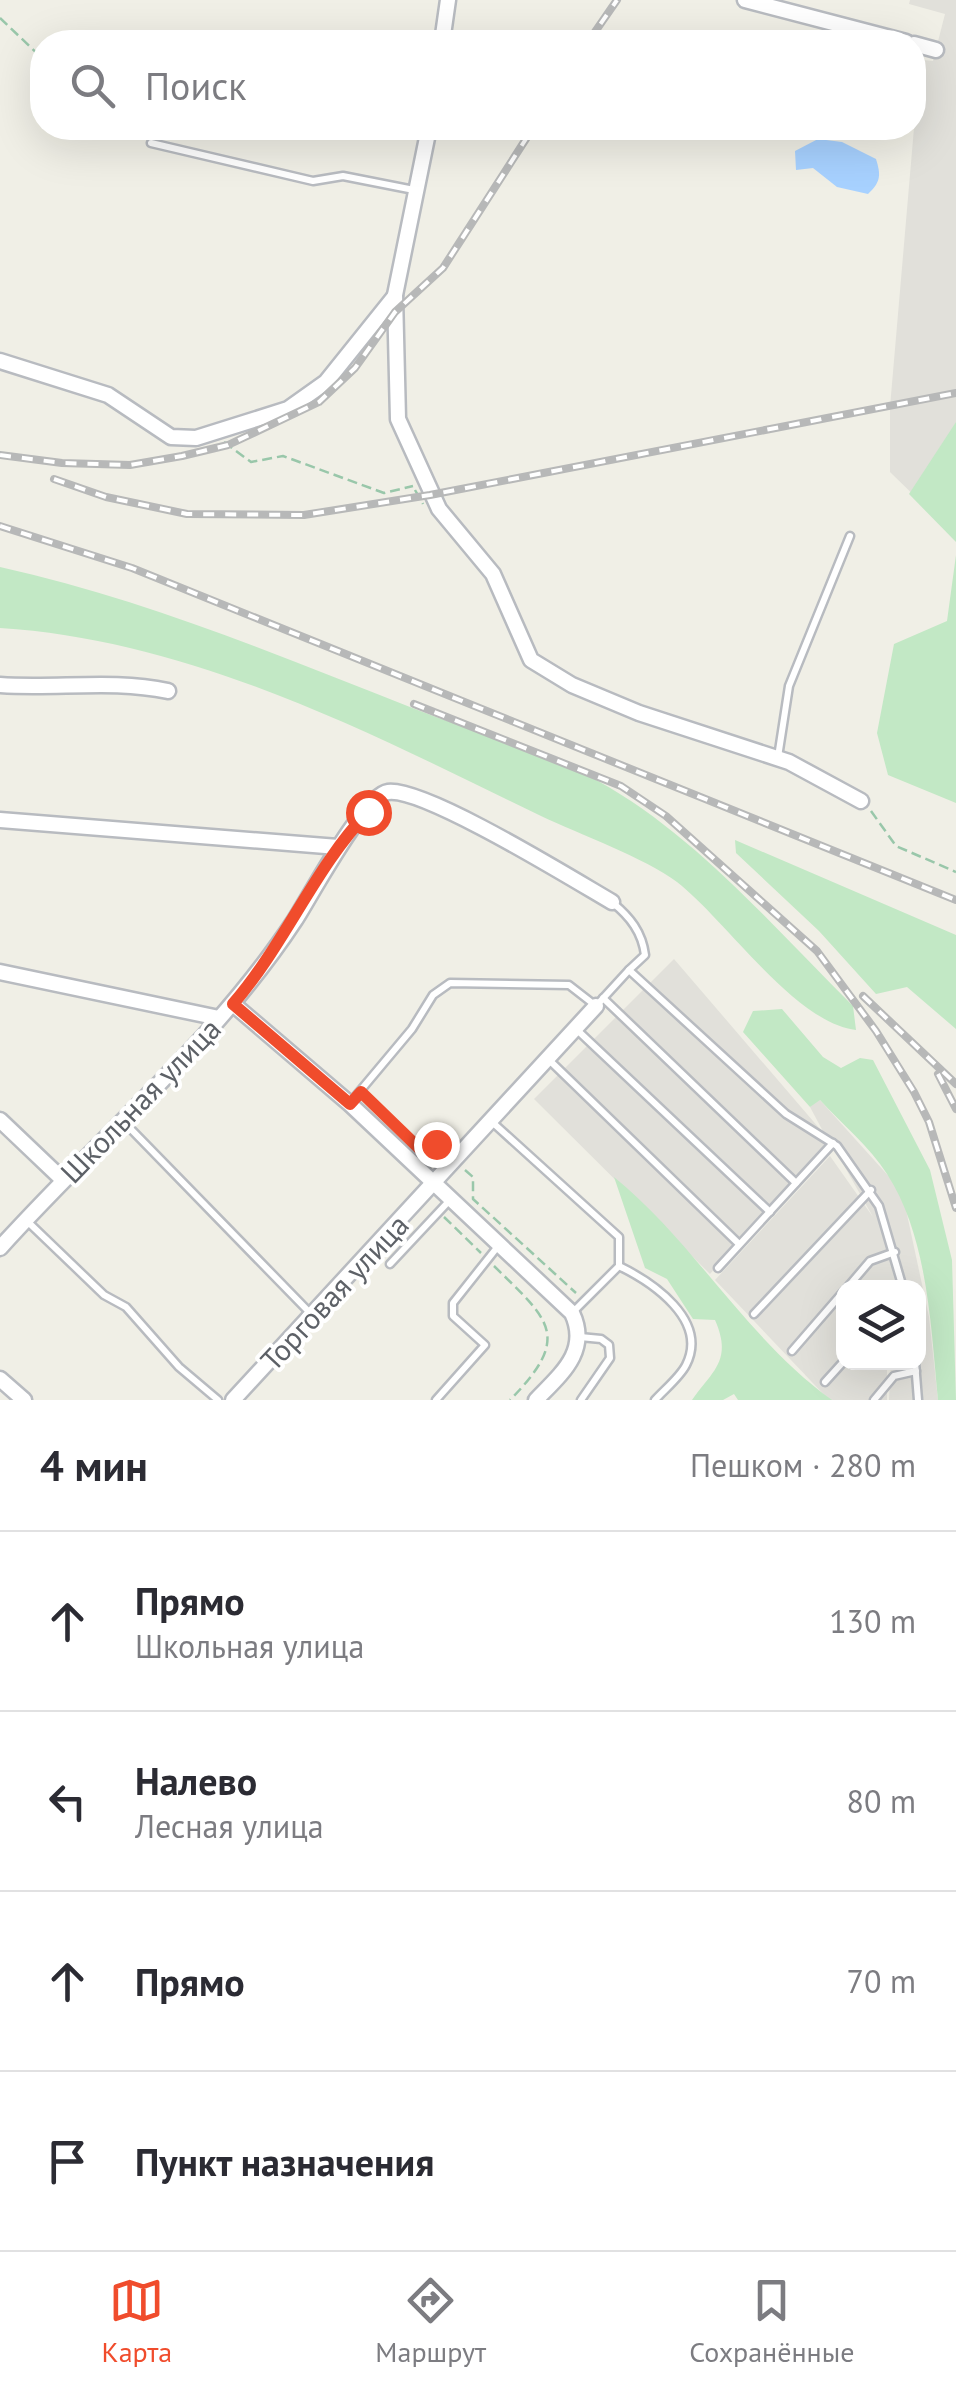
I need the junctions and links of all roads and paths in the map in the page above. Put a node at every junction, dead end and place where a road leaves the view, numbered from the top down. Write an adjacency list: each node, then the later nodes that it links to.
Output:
1 (448, 0): 4 (street)
2 (746, 0): 5 (street)
3 (0, 18): 6 (path)
4 (444, 30)
5 (860, 30)
6 (30, 47)
7 (926, 47): 8 (street)
8 (936, 50)
9 (425, 140): 11 (street)
10 (150, 143): 11 (lane)
11 (414, 190): 12 (street)
12 (395, 295): 14 (street); 19 (street)
13 (0, 362): 14 (street)
14 (210, 434): 15 (path)
15 (414, 486)
16 (850, 536): 19 (lane)
17 (0, 685): 18 (street)
18 (168, 691)
19 (778, 758): 20 (street)
20 (861, 800): 23 (path)
21 (0, 820): 22 (street)
22 (338, 846): 24 (street, Школьная улица); 28 (street, Школьная улица)
23 (956, 872)
24 (612, 902): 25 (lane)
25 (629, 970): 27 (lane); 36 (lane)
26 (0, 972): 29 (street)
27 (600, 1002): 30 (street, Торговая улица); 32 (lane); 39 (lane)
28 (233, 1004): 29 (street, Школьная улица); 32 (street)
29 (220, 1018): 33 (street, Школьная улица)
30 (575, 1028): 31 (street, Торговая улица); 44 (lane)
31 (546, 1057): 34 (street, Торговая улица); 47 (lane)
32 (355, 1098): 37 (path); 40 (street)
33 (120, 1118): 38 (street, Школьная улица); 60 (lane)
34 (488, 1118): 37 (street, Торговая улица); 52 (lane)
35 (0, 1120): 38 (street)
36 (833, 1143): 39 (lane); 41 (lane)
37 (454, 1159): 40 (street, Торговая улица); 56 (path)
38 (64, 1180): 45 (street, Школьная улица)
39 (796, 1182): 44 (lane)
40 (434, 1184): 42 (street); 60 (street, Торговая улица)
41 (871, 1190): 49 (lane); 59 (lane)
42 (451, 1199): 43 (lane); 46 (street)
43 (439, 1212): 50 (path); 51 (lane)
44 (770, 1212): 47 (lane)
45 (26, 1219): 48 (street, Школьная улица); 70 (lane)
46 (500, 1244): 50 (lane); 58 (street)
47 (739, 1244): 53 (lane)
48 (0, 1248)
49 (895, 1252): 54 (lane); 55 (lane)
50 (488, 1259): 72 (lane); 73 (path)
51 (390, 1264)
52 (619, 1266): 56 (lane); 75 (lane)
53 (718, 1268)
54 (853, 1280)
55 (901, 1280)
56 (585, 1300): 58 (lane)
57 (836, 1300): 62 (lane)
58 (572, 1313): 61 (street)
59 (754, 1314)
60 (314, 1316): 71 (street, Торговая улица)
61 (580, 1337): 68 (street); 74 (lane)
62 (792, 1351)
63 (836, 1370): 67 (lane)
64 (909, 1370): 76 (lane)
65 (916, 1370): 77 (lane)
66 (0, 1379): 69 (street)
67 (825, 1382)
68 (543, 1399)
69 (24, 1400)
70 (218, 1400)
71 (233, 1400)
72 (436, 1400)
73 (510, 1400)
74 (581, 1400)
75 (655, 1400)
76 (874, 1400)
77 (918, 1400)

